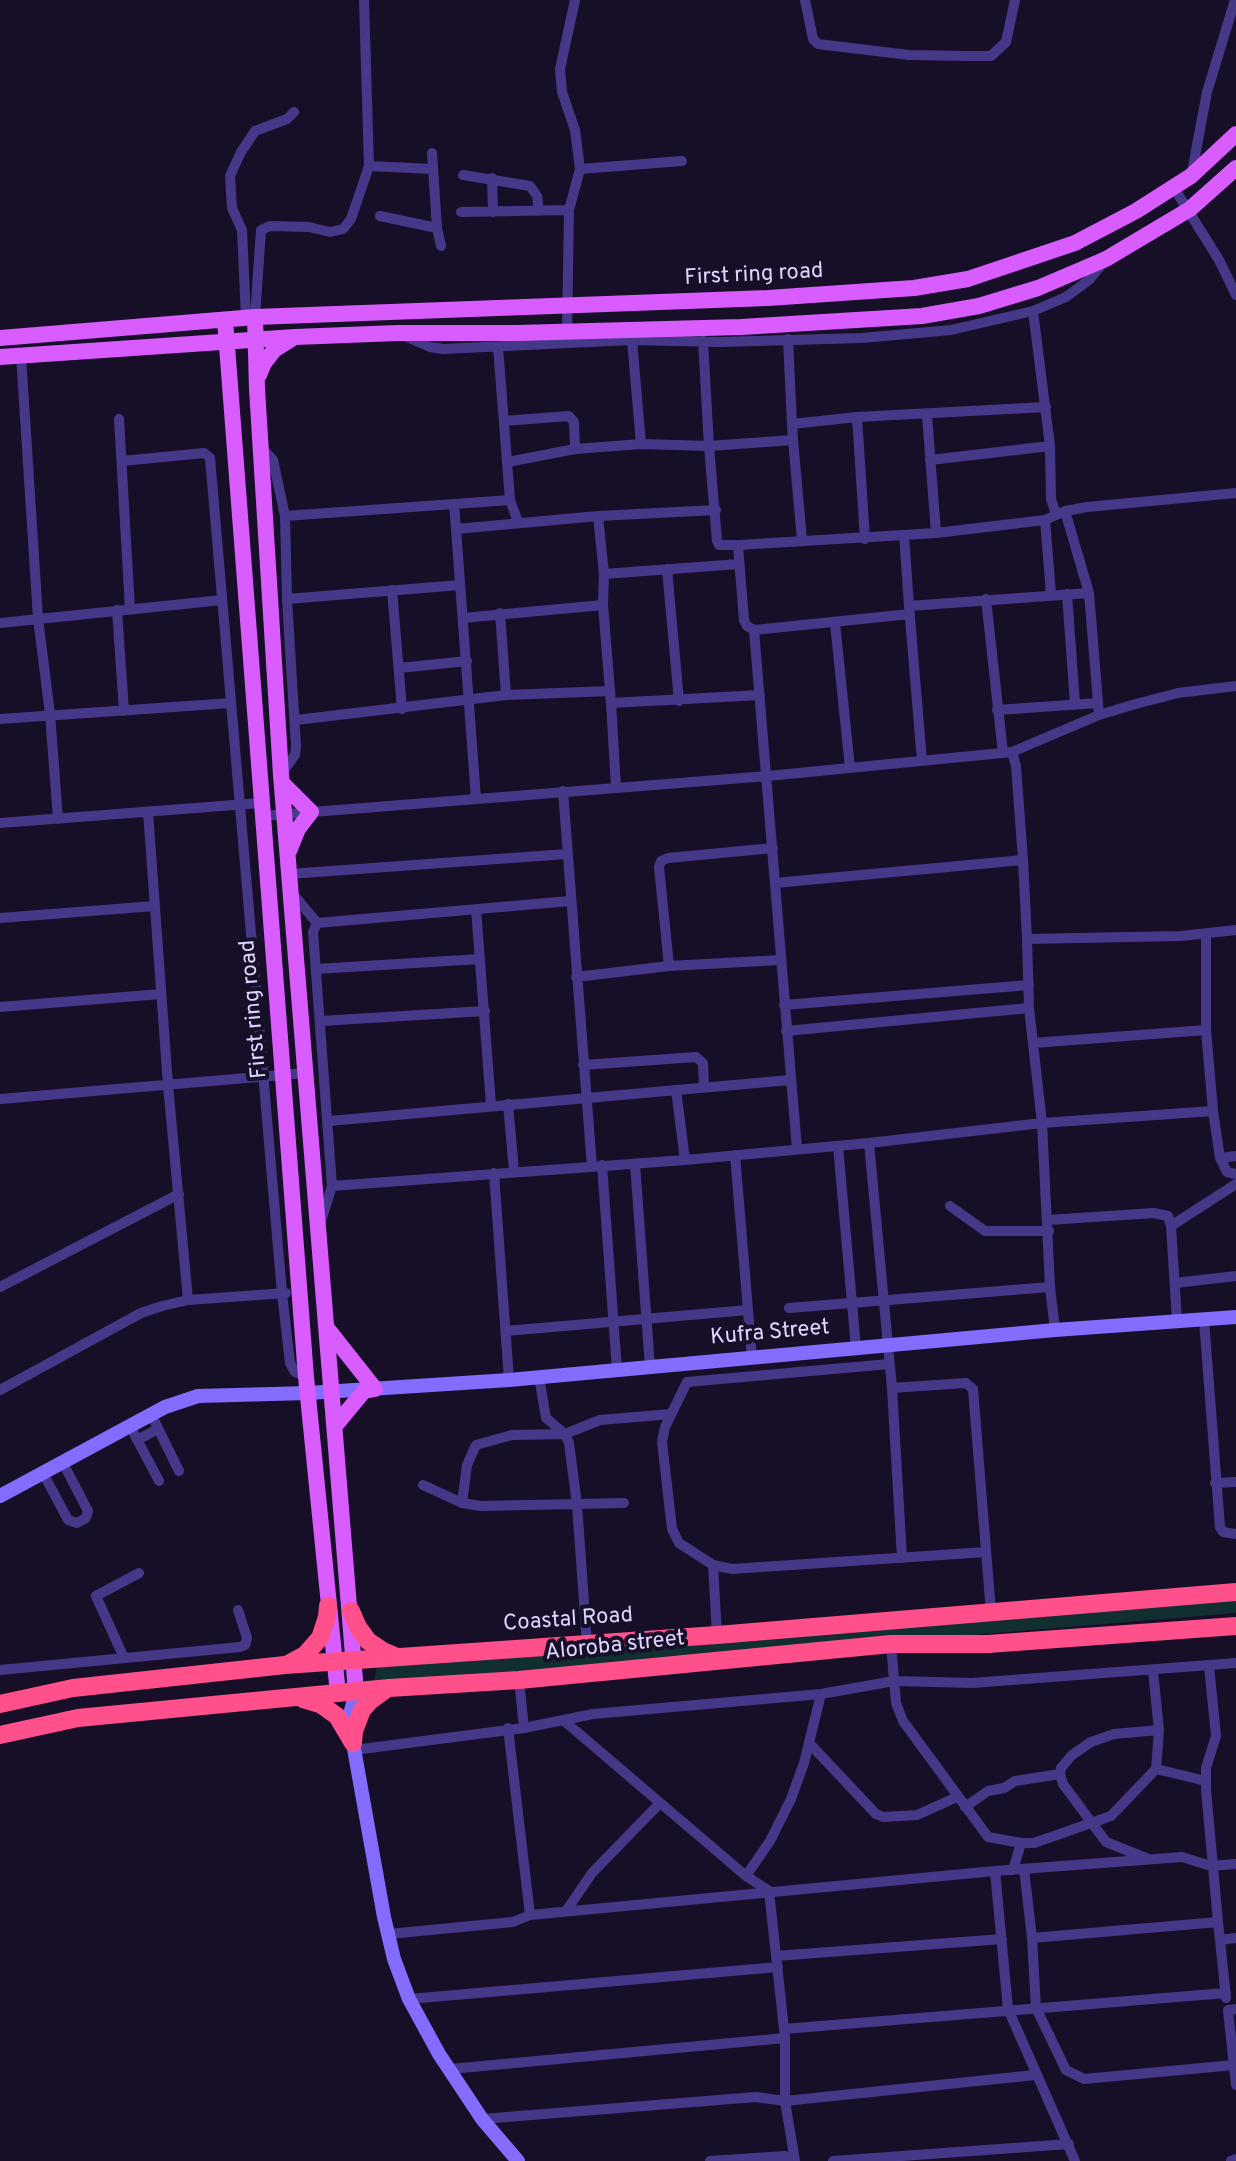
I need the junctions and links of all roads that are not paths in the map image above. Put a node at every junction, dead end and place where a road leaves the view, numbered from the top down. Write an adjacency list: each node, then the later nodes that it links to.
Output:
1 (364, 0): 10 (street)
2 (575, 0): 13 (street)
3 (805, 0): 4 (street)
4 (1015, 0)
5 (1235, 0): 15 (street)
6 (294, 112): 34 (street)
7 (1236, 134): 15 (main road, First ring road)
8 (432, 153): 12 (street)
9 (682, 161): 13 (street)
10 (369, 166): 12 (street); 34 (street)
11 (1236, 168): 18 (main road)
12 (433, 169): 24 (street)
13 (580, 169): 19 (street)
14 (463, 175): 16 (street)
15 (1191, 176): 17 (main road, First ring road)
16 (492, 178): 20 (street); 22 (street)
17 (1174, 188): 18 (street); 27 (main road, First ring road)
18 (1190, 209): 26 (main road); 29 (street)
19 (569, 210): 20 (street); 31 (street)
20 (539, 211): 22 (street)
21 (461, 212): 22 (street)
22 (493, 212)
23 (380, 216): 24 (street)
24 (437, 228): 25 (street)
25 (441, 246)
26 (1106, 259): 30 (main road); 33 (street)
27 (983, 275): 28 (main road, First ring road); 30 (main road)
28 (818, 295): 31 (main road, First ring road); 36 (main road)
29 (1236, 295)
30 (992, 302): 36 (main road)
31 (565, 305): 32 (main road, First ring road); 37 (street)
32 (421, 309): 34 (main road, First ring road); 39 (main road)
33 (1033, 311): 43 (street); 51 (street)
34 (251, 317): 35 (main road); 42 (main road, First ring road)
35 (225, 320): 41 (main road); 44 (main road, First ring road)
36 (819, 322): 37 (main road)
37 (567, 332): 39 (main road)
38 (398, 333): 39 (main road); 40 (main road); 47 (street)
39 (422, 333)
40 (295, 337): 42 (main road); 50 (main road)
41 (0, 338)
42 (255, 339): 44 (main road); 50 (main road, First ring road)
43 (788, 339): 46 (street); 56 (street)
44 (226, 340): 48 (main road); 130 (main road, First ring road)
45 (632, 340): 46 (street); 47 (street); 58 (street)
46 (703, 341): 59 (street)
47 (498, 347): 55 (street)
48 (21, 356): 49 (main road); 97 (street)
49 (0, 357)
50 (257, 389): 61 (main road, First ring road)
51 (1046, 407): 52 (street); 60 (street)
52 (927, 415): 53 (street); 63 (street)
53 (857, 417): 56 (street); 78 (street)
54 (119, 419): 64 (street)
55 (504, 421): 62 (street); 65 (street)
56 (792, 424): 57 (street)
57 (793, 440): 59 (street); 79 (street)
58 (641, 444): 59 (street); 62 (street)
59 (709, 446): 69 (street)
60 (1050, 446): 63 (street); 70 (street)
61 (261, 447): 71 (street); 125 (main road, First ring road)
62 (575, 449): 65 (street)
63 (930, 460): 76 (street)
64 (122, 461): 91 (street); 93 (street)
65 (508, 462): 67 (street)
66 (1236, 493): 70 (street)
67 (510, 500): 68 (street); 74 (street)
68 (454, 504): 71 (street); 75 (street)
69 (716, 510): 72 (street); 80 (street)
70 (1060, 512): 73 (street); 86 (street)
71 (285, 516): 89 (street)
72 (598, 516): 74 (street); 83 (street)
73 (1045, 520): 76 (street); 87 (street)
74 (518, 522): 75 (street)
75 (456, 529): 84 (street)
76 (936, 533): 77 (street)
77 (904, 535): 78 (street); 95 (street)
78 (865, 539): 79 (street)
79 (802, 540): 80 (street)
80 (738, 545): 81 (street)
81 (739, 564): 82 (street); 101 (street)
82 (667, 569): 83 (street); 109 (street)
83 (604, 574): 92 (street)
84 (460, 585): 85 (street); 98 (street)
85 (392, 590): 89 (street); 103 (street)
86 (1089, 593): 88 (street); 112 (street)
87 (1051, 594): 88 (street); 90 (street)
88 (1067, 594): 113 (street)
89 (287, 599): 120 (street)
90 (986, 599): 95 (street); 115 (street)
91 (222, 600): 93 (street); 110 (street)
92 (603, 605): 96 (street); 105 (street)
93 (130, 609): 94 (street)
94 (117, 610): 97 (street); 116 (street)
95 (910, 610): 100 (street); 122 (street)
96 (500, 613): 98 (street); 106 (street)
97 (38, 618): 99 (street); 117 (street)
98 (463, 618): 102 (street)
99 (0, 623)
100 (835, 623): 101 (street); 123 (street)
101 (754, 630): 107 (street)
102 (467, 661): 103 (street); 108 (street)
103 (399, 668): 114 (street)
104 (1236, 686): 118 (street)
105 (610, 691): 106 (street); 111 (street)
106 (506, 695): 108 (street)
107 (760, 695): 109 (street); 124 (street)
108 (469, 700): 114 (street); 128 (street)
109 (679, 701): 111 (street)
110 (231, 703): 116 (street); 129 (street)
111 (611, 703): 126 (street)
112 (1098, 703): 113 (street); 118 (street)
113 (1075, 704): 115 (street)
114 (402, 709): 120 (street)
115 (997, 710): 121 (street)
116 (124, 711): 117 (street)
117 (50, 714): 119 (street); 134 (street)
118 (1099, 715): 121 (street)
119 (0, 719)
120 (296, 720): 125 (street)
121 (1008, 752): 122 (street); 139 (street)
122 (922, 761): 123 (street)
123 (850, 768): 124 (street)
124 (768, 776): 126 (street); 136 (street)
125 (281, 779): 132 (main road); 133 (main road, First ring road)
126 (616, 787): 127 (street)
127 (563, 791): 128 (street); 138 (street)
128 (476, 799): 132 (street)
129 (240, 804): 130 (street); 131 (street); 169 (street)
130 (261, 809): 133 (street); 168 (main road, First ring road)
131 (148, 812): 134 (street); 144 (street)
132 (311, 812): 133 (street); 137 (main road)
133 (285, 814): 137 (main road, First ring road)
134 (58, 819): 135 (street)
135 (0, 823)
136 (773, 848): 141 (street); 153 (street)
137 (288, 854): 140 (main road, First ring road)
138 (567, 854): 140 (street); 143 (street)
139 (1023, 860): 141 (street); 150 (street)
140 (289, 874): 142 (main road, First ring road)
141 (775, 883): 152 (street)
142 (291, 892): 147 (street); 167 (main road, First ring road)
143 (570, 901): 145 (street); 155 (street)
144 (155, 906): 146 (street); 157 (street)
145 (476, 909): 147 (street); 151 (street)
146 (0, 918)
147 (317, 923): 154 (street)
148 (1236, 930): 149 (street)
149 (1206, 934): 150 (street); 163 (street)
150 (1027, 939): 156 (street)
151 (480, 959): 154 (street); 161 (street)
152 (780, 960): 153 (street); 158 (street)
153 (669, 966): 155 (street)
154 (316, 969): 162 (street)
155 (576, 977): 166 (street)
156 (1029, 985): 158 (street); 160 (street)
157 (161, 994): 159 (street); 171 (street)
158 (784, 1005): 164 (street)
159 (0, 1007)
160 (1029, 1008): 164 (street); 165 (street)
161 (485, 1011): 162 (street); 177 (street)
162 (321, 1021): 179 (street)
163 (1206, 1030): 165 (street); 178 (street)
164 (786, 1031): 170 (street)
165 (1033, 1043): 180 (street)
166 (583, 1065): 172 (street); 174 (street)
167 (305, 1073): 168 (street); 199 (main road, First ring road)
168 (283, 1075): 169 (street); 204 (main road, First ring road)
169 (263, 1077): 171 (street); 205 (street)
170 (790, 1080): 172 (street); 183 (street)
171 (168, 1085): 175 (street); 195 (street)
172 (704, 1087): 173 (street)
173 (676, 1090): 174 (street); 187 (street)
174 (587, 1098): 176 (street); 189 (street)
175 (0, 1099)
176 (508, 1104): 177 (street); 190 (street)
177 (491, 1105): 179 (street)
178 (1213, 1111): 180 (street); 186 (street)
179 (329, 1121): 194 (street)
180 (1042, 1123): 181 (street); 197 (street)
181 (869, 1143): 182 (street); 207 (street)
182 (838, 1146): 183 (street); 208 (street)
183 (797, 1149): 184 (street)
184 (735, 1155): 187 (street); 210 (street)
185 (1236, 1156): 186 (street)
186 (1220, 1158): 192 (street)
187 (685, 1160): 188 (street)
188 (635, 1164): 189 (street); 211 (street)
189 (597, 1166): 190 (street); 213 (street)
190 (514, 1171): 191 (street)
191 (494, 1173): 194 (street); 218 (street)
192 (1236, 1174)
193 (1236, 1184): 198 (street)
194 (332, 1186): 199 (street)
195 (179, 1194): 202 (street); 206 (street)
196 (950, 1206): 197 (street)
197 (1048, 1225): 198 (street); 203 (street)
198 (1171, 1226): 201 (street)
199 (318, 1230): 216 (main road, First ring road)
200 (1236, 1276): 201 (street)
201 (1175, 1283): 215 (street)
202 (0, 1287)
203 (1050, 1287): 207 (street); 217 (street)
204 (300, 1292): 205 (street); 229 (main road, First ring road)
205 (282, 1293): 206 (street); 229 (street)
206 (188, 1300): 232 (street)
207 (883, 1300): 208 (street); 219 (street)
208 (852, 1303): 209 (street); 220 (street)
209 (789, 1308)
210 (748, 1310): 211 (street); 221 (street)
211 (646, 1317): 213 (street); 224 (street)
212 (1236, 1317): 214 (street, Kufra Street)
213 (613, 1320): 218 (street); 225 (street)
214 (1204, 1320): 215 (street, Kufra Street); 246 (street)
215 (1177, 1321): 217 (street, Kufra Street)
216 (325, 1326): 231 (main road); 233 (main road, First ring road)
217 (1055, 1330): 219 (street, Kufra Street)
218 (506, 1331): 227 (street)
219 (888, 1345): 220 (street, Kufra Street); 223 (street)
220 (856, 1348): 221 (street, Kufra Street)
221 (752, 1358): 222 (street, Kufra Street)
222 (687, 1364): 224 (street, Kufra Street); 228 (street)
223 (889, 1364): 228 (street); 230 (street)
224 (650, 1367): 225 (street, Kufra Street)
225 (617, 1370): 226 (street, Kufra Street)
226 (539, 1377): 227 (street, Kufra Street); 239 (street)
227 (509, 1380): 231 (street, Kufra Street)
228 (687, 1382): 235 (street)
229 (307, 1385): 233 (street, Kufra Street); 234 (street, Kufra Street); 258 (main road, First ring road)
230 (892, 1388): 253 (street); 254 (street)
231 (375, 1389): 233 (street, Kufra Street); 237 (main road)
232 (0, 1390)
233 (331, 1391): 237 (main road, First ring road)
234 (151, 1414): 236 (street, Kufra Street); 238 (street)
235 (671, 1414): 239 (street); 255 (street)
236 (130, 1426): 240 (street); 241 (street, Kufra Street)
237 (335, 1426): 260 (main road, First ring road)
238 (158, 1429): 240 (street); 242 (street)
239 (565, 1434): 249 (street); 251 (street)
240 (137, 1440): 244 (street)
241 (63, 1463): 243 (street, Kufra Street); 243 (street)
242 (179, 1471)
243 (43, 1473): 248 (street, Kufra Street)
244 (159, 1481)
245 (1236, 1482): 246 (street)
246 (1215, 1483): 252 (street)
247 (423, 1485): 249 (street)
248 (1, 1493)
249 (462, 1503): 251 (street)
250 (624, 1503): 251 (street)
251 (577, 1505): 264 (street)
252 (1236, 1534)
253 (986, 1552): 254 (street); 261 (street)
254 (902, 1558): 255 (street)
255 (713, 1565): 263 (street)
256 (139, 1573): 267 (street)
257 (1236, 1592): 261 (highway, Coastal Road)
258 (328, 1606): 269 (main road, First ring road); 271 (highway)
259 (238, 1610): 267 (street)
260 (351, 1611): 266 (highway); 268 (main road, First ring road)
261 (991, 1612): 263 (highway, Coastal Road)
262 (1236, 1626): 265 (highway, Aloroba street)
263 (717, 1635): 264 (highway, Coastal Road)
264 (587, 1644): 266 (highway, Coastal Road)
265 (891, 1644): 275 (highway, Aloroba street); 276 (street)
266 (399, 1657): 268 (highway, Coastal Road)
267 (124, 1658): 273 (street)
268 (354, 1661): 269 (highway, Coastal Road); 279 (main road, First ring road)
269 (334, 1662): 271 (highway, Coastal Road); 279 (main road, First ring road)
270 (1236, 1663): 272 (street)
271 (285, 1665): 277 (highway, Coastal Road)
272 (1209, 1666): 274 (street); 295 (street)
273 (0, 1670)
274 (1153, 1671): 276 (street); 289 (street)
275 (519, 1680): 278 (highway, Aloroba street); 288 (street)
276 (894, 1681): 280 (street); 296 (street)
277 (93, 1686): 281 (highway, Coastal Road); 284 (highway)
278 (389, 1688): 279 (highway, Aloroba street); 292 (highway)
279 (347, 1693): 282 (highway, Aloroba street); 292 (street)
280 (821, 1694): 285 (street); 291 (street)
281 (38, 1695): 283 (highway, Coastal Road); 286 (highway)
282 (300, 1698): 284 (highway, Aloroba street); 292 (highway)
283 (0, 1704)
284 (94, 1717): 286 (highway, Aloroba street)
285 (563, 1720): 288 (street); 297 (street)
286 (43, 1725): 290 (highway, Aloroba street)
287 (508, 1728): 288 (street); 292 (street); 309 (street)
288 (524, 1728)
289 (1159, 1730): 293 (street); 294 (street)
290 (0, 1735)
291 (809, 1743): 296 (street); 306 (street)
292 (354, 1746): 311 (street)
293 (1156, 1769): 295 (street); 299 (street)
294 (1060, 1774): 298 (street); 299 (street)
295 (1206, 1781): 303 (street)
296 (957, 1797): 298 (street)
297 (660, 1803): 306 (street); 308 (street)
298 (965, 1807): 300 (street)
299 (1094, 1824): 300 (street); 301 (street)
300 (1021, 1843): 304 (street)
301 (1149, 1859): 303 (street); 304 (street)
302 (1236, 1864): 303 (street)
303 (1211, 1866): 310 (street)
304 (1018, 1870): 305 (street); 312 (street)
305 (995, 1871): 307 (street); 314 (street)
306 (746, 1876): 307 (street)
307 (769, 1891): 308 (street); 316 (street)
308 (566, 1911): 309 (street)
309 (530, 1915): 311 (street)
310 (1218, 1922): 312 (street); 315 (street)
311 (389, 1934): 318 (street)
312 (1032, 1938): 319 (street)
313 (1236, 1938): 315 (street)
314 (1002, 1939): 316 (street); 320 (street)
315 (1220, 1940): 317 (street)
316 (777, 1962): 318 (street); 322 (street)
317 (1226, 1993): 319 (street); 321 (street)
318 (409, 1999): 324 (street)
319 (1036, 2008): 320 (street); 323 (street)
320 (1008, 2009): 322 (street); 325 (street)
321 (1232, 2010): 323 (street)
322 (784, 2033): 324 (street); 327 (street)
323 (1234, 2065): 326 (street)
324 (450, 2069): 328 (street)
325 (1035, 2075): 327 (street); 329 (street)
326 (1236, 2083)
327 (785, 2101): 328 (street); 332 (street)
328 (482, 2119): 330 (street)
329 (1069, 2144): 333 (street); 334 (street)
330 (518, 2161)
331 (710, 2161): 332 (street)
332 (794, 2161)
333 (833, 2161)
334 (1075, 2161)

